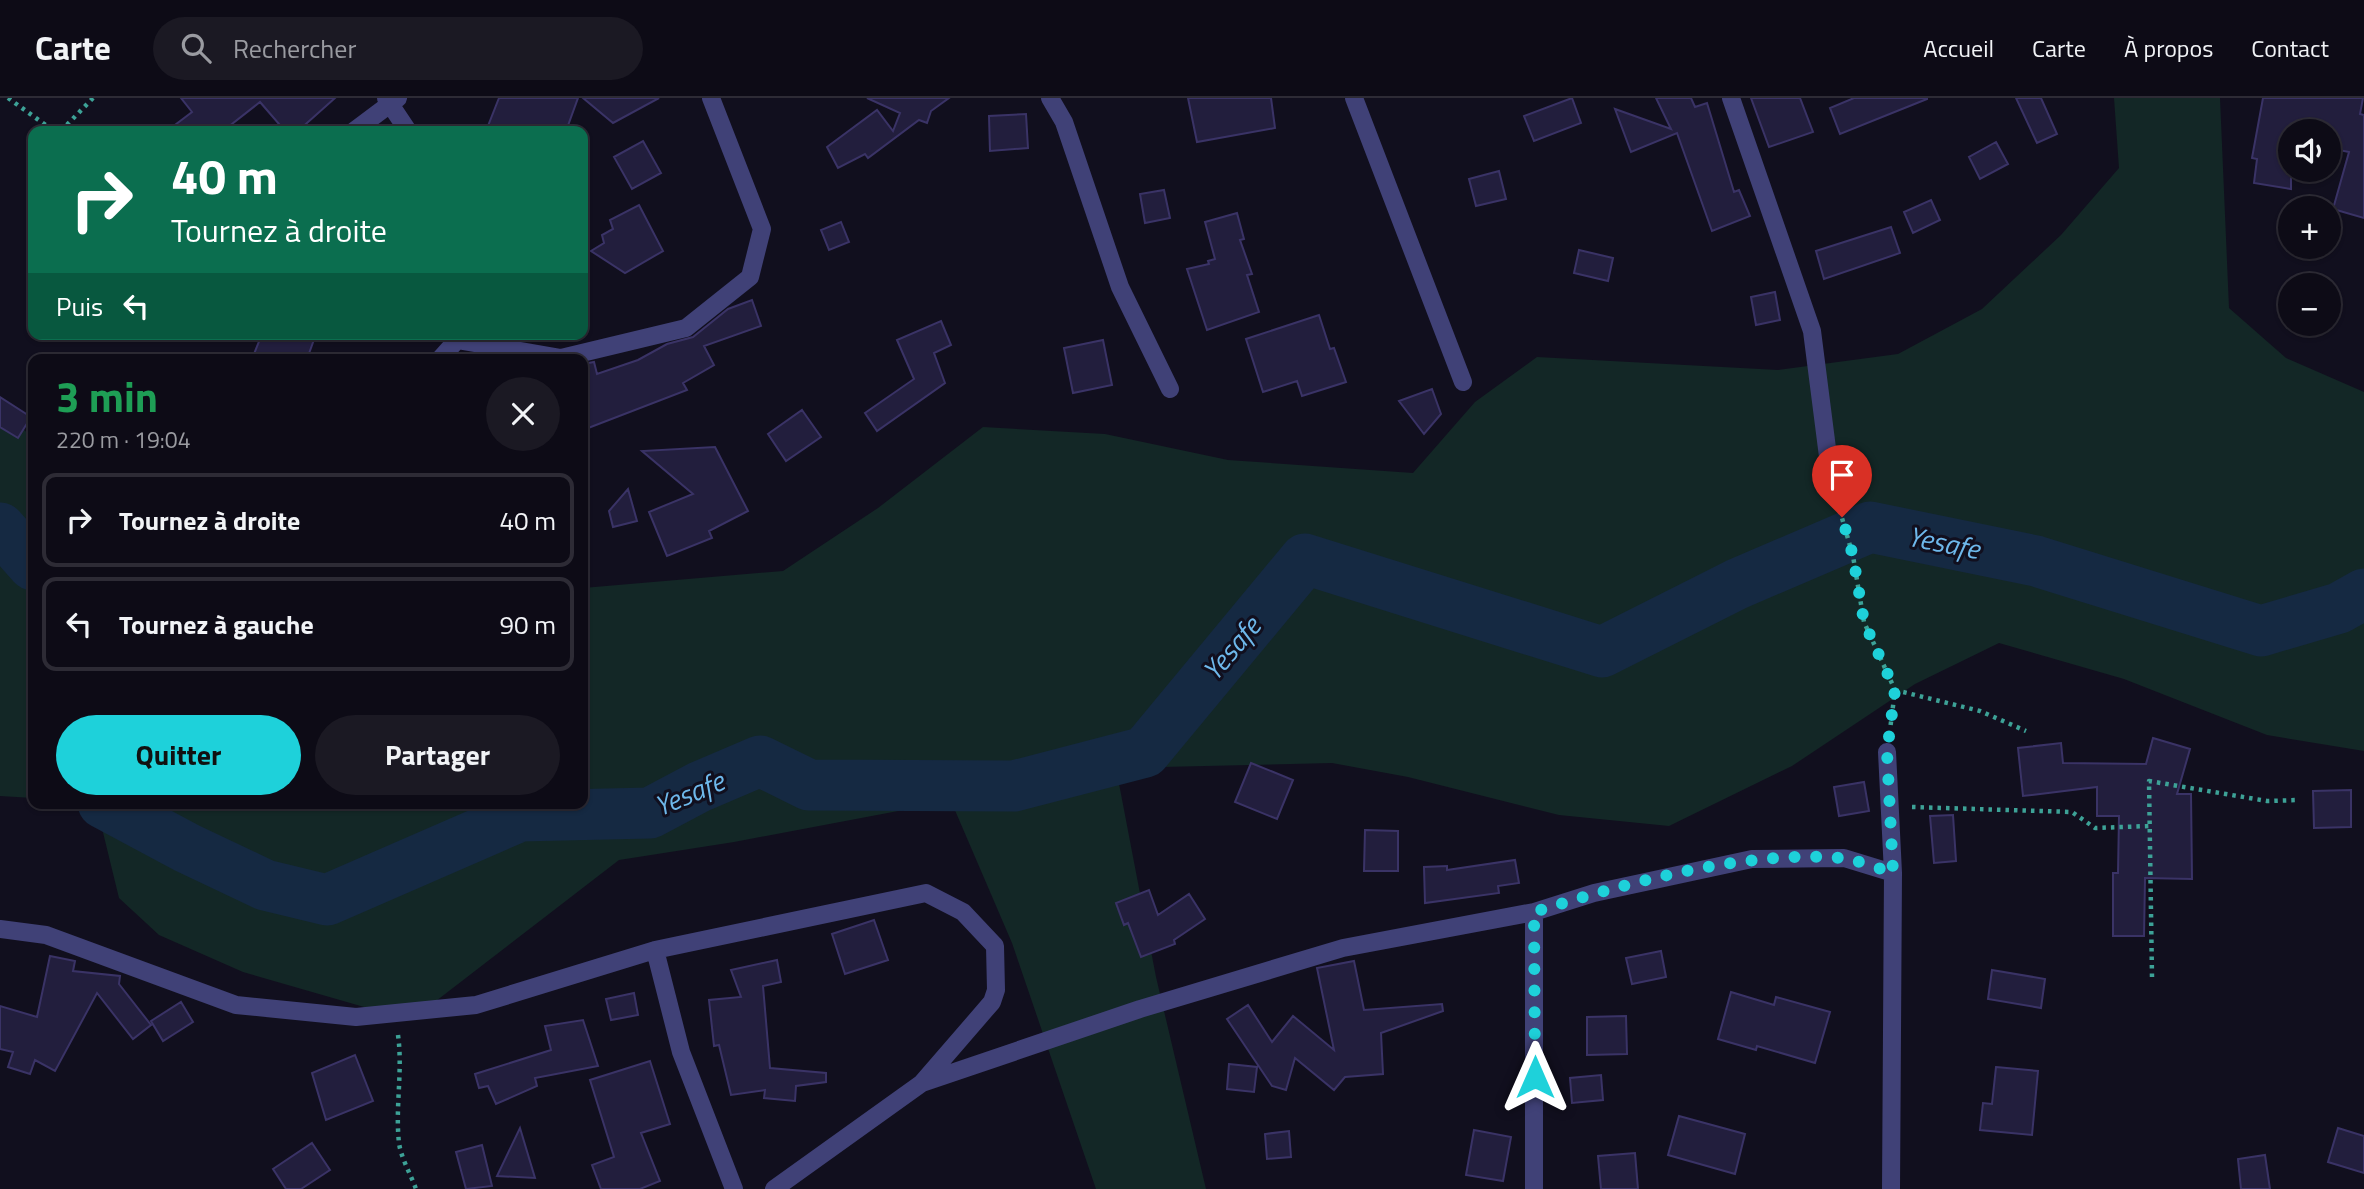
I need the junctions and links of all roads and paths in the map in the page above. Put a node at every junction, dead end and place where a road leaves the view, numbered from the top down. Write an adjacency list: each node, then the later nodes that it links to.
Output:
1 (8, 98): 8 (path)
2 (93, 98): 9 (path)
3 (711, 98): 14 (street)
4 (1049, 98): 16 (street)
5 (1354, 98): 15 (street)
6 (1731, 98): 17 (street)
7 (391, 100): 10 (street); 11 (street)
8 (47, 126)
9 (66, 126)
10 (360, 126)
11 (405, 126)
12 (470, 340): 13 (street)
13 (541, 354)
14 (578, 354)
15 (1463, 382)
16 (1170, 389)
17 (1830, 472)
18 (1836, 498): 19 (path)
19 (1895, 690): 20 (path); 21 (path)
20 (2026, 731)
21 (1887, 752): 23 (street)
22 (2298, 800): 24 (path)
23 (1890, 807): 24 (path); 25 (street)
24 (2149, 826): 29 (path)
25 (1893, 873): 26 (street); 36 (street)
26 (1534, 912): 31 (street); 35 (street)
27 (0, 929): 30 (street)
28 (655, 950): 30 (street); 31 (street); 33 (street)
29 (2152, 977)
30 (395, 1013): 32 (path)
31 (922, 1083): 34 (street)
32 (416, 1189)
33 (734, 1189)
34 (774, 1189)
35 (1534, 1189)
36 (1891, 1189)

